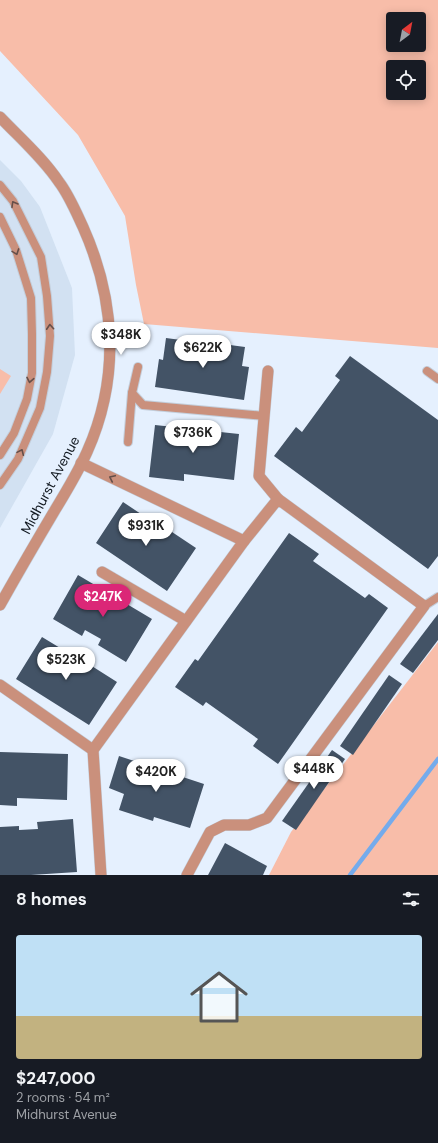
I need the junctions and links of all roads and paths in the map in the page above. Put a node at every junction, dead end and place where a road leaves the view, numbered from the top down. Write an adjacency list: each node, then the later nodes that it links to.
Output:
1 (0, 117): 12 (street, Midhurst Avenue)
2 (0, 185): 13 (lane, one-way to 2)
3 (0, 216): 11 (lane, one-way to 11)
4 (138, 367): 8 (lane)
5 (268, 371): 9 (street)
6 (427, 371): 7 (lane)
7 (438, 378)
8 (132, 393): 9 (lane); 10 (lane)
9 (265, 416): 14 (street)
10 (128, 442)
11 (0, 455)
12 (81, 463): 15 (street, one-way to 12); 18 (street, Midhurst Avenue)
13 (0, 485)
14 (278, 499): 15 (street); 19 (street)
15 (244, 541): 20 (street)
16 (102, 572): 20 (street)
17 (438, 597): 19 (lane)
18 (0, 604)
19 (424, 606): 24 (street)
20 (186, 621): 22 (street)
21 (0, 685): 22 (street)
22 (92, 750): 23 (street)
23 (101, 875)
24 (187, 875)

